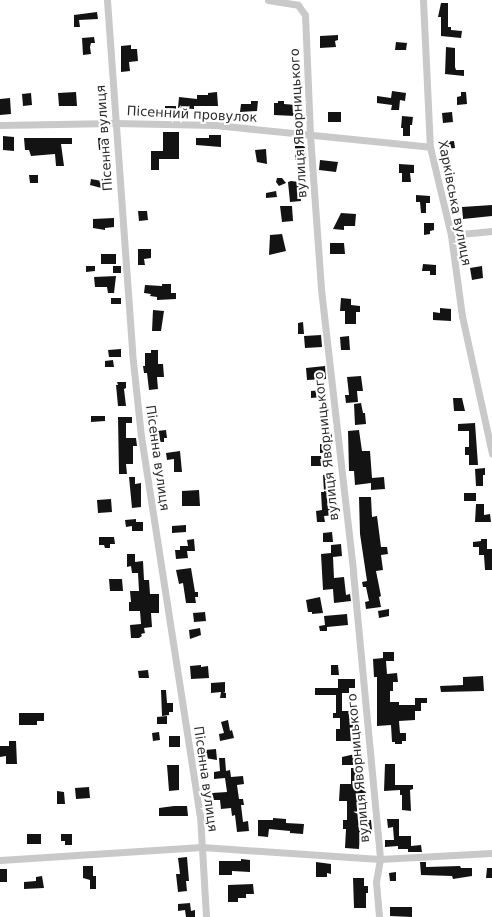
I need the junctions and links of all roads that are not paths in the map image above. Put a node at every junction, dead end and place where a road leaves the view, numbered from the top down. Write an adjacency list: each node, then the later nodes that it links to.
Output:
1 (107, 0): 4 (street, Пісенна вулиця)
2 (268, 0): 6 (street, вулиця Яворницького)
3 (423, 0): 7 (street, Харківська вулиця)
4 (115, 123): 5 (street, Пісенний провулок); 6 (street, Пісенний провулок); 11 (street, Пісенна вулиця)
5 (0, 125)
6 (310, 135): 7 (street, Пісенний провулок); 13 (street, вулиця Яворницького)
7 (430, 147): 9 (street, Харківська вулиця)
8 (492, 231): 9 (street)
9 (451, 235): 10 (street, Харківська вулиця)
10 (492, 454)
11 (202, 847): 13 (street); 14 (street); 15 (street, Пісенна вулиця)
12 (492, 853): 13 (street)
13 (380, 859): 16 (street, вулиця Яворницького)
14 (0, 860)
15 (206, 917)
16 (379, 917)

